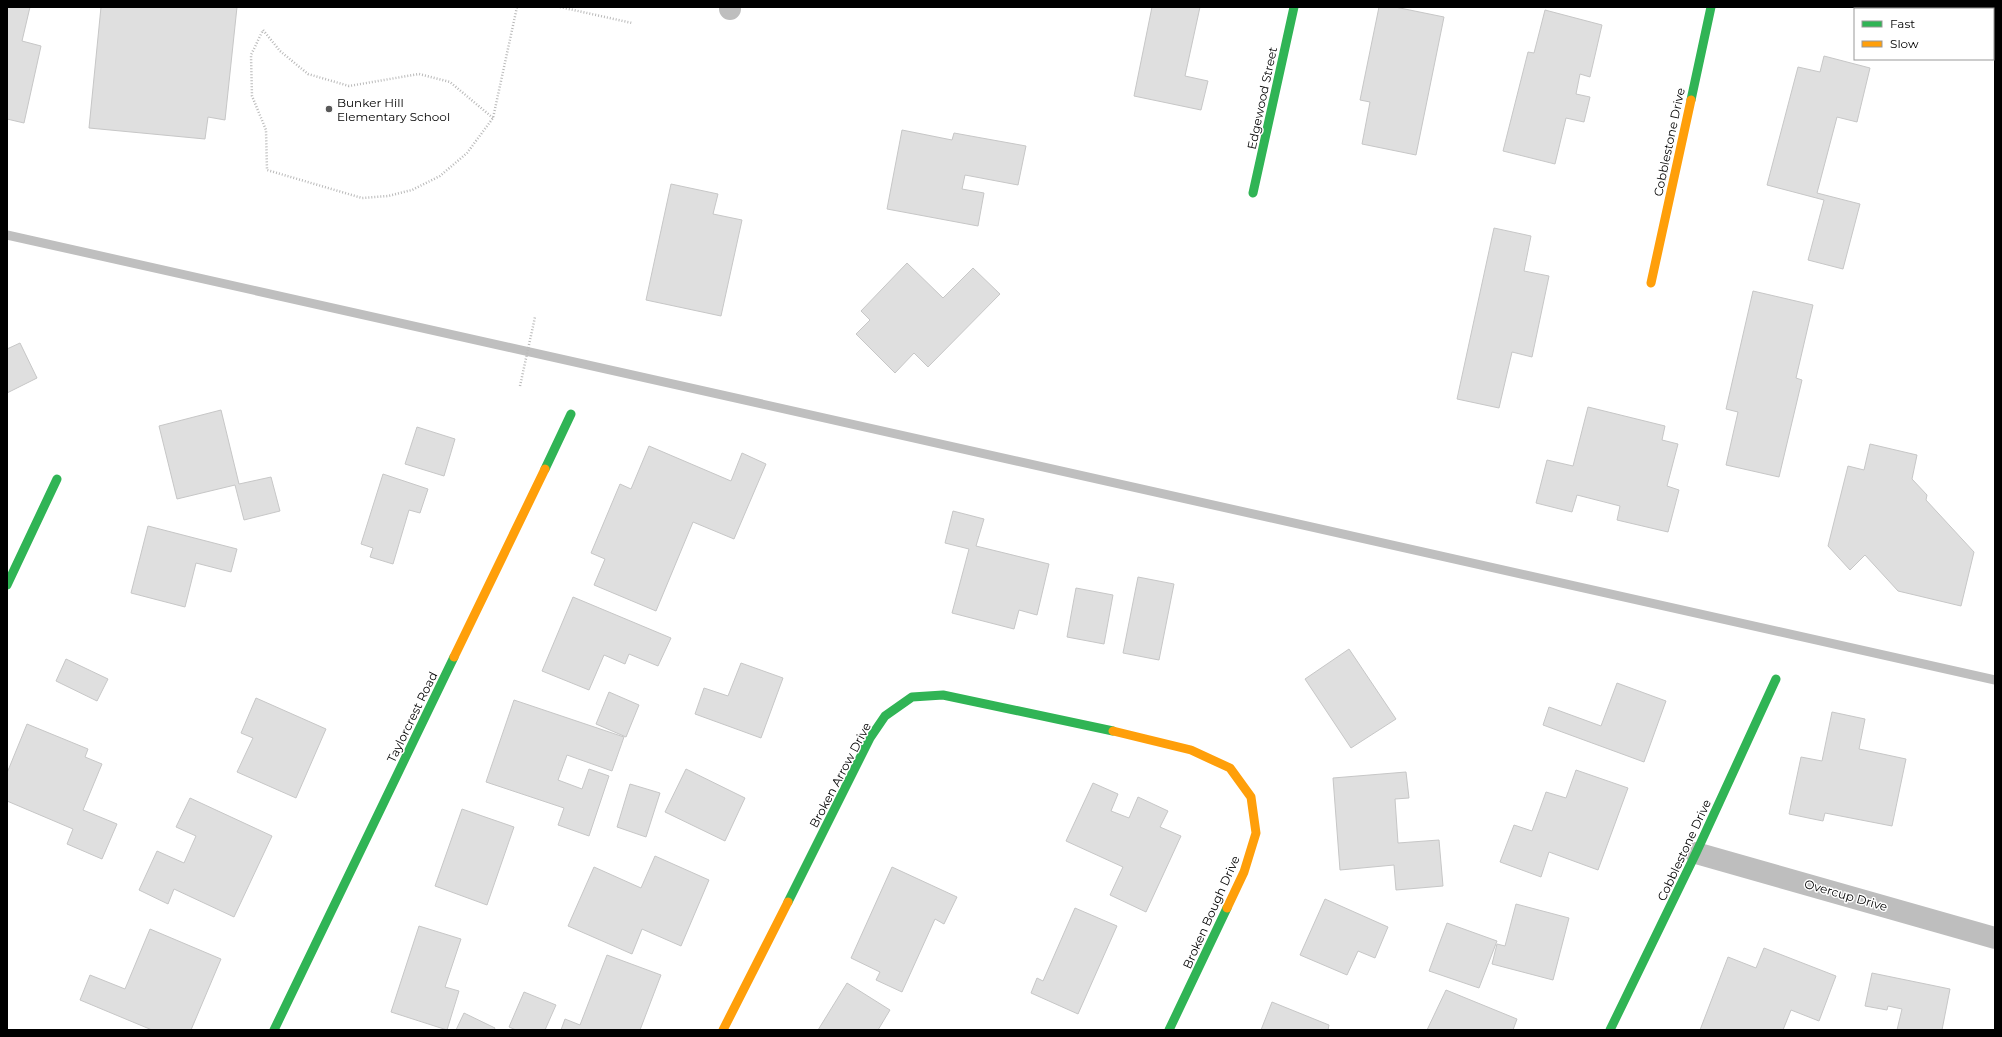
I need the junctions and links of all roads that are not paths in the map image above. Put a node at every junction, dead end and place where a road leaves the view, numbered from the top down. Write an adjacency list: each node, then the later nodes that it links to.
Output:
1 (1294, 7): 3 (street, Edgewood Street)
2 (1711, 7): 4 (street, Cobblestone Drive)
3 (1253, 194)
4 (1651, 282)
5 (571, 414): 12 (street, Taylorcrest Road)
6 (57, 479): 7 (street)
7 (7, 585)
8 (1776, 679): 10 (street, Cobblestone Drive)
9 (1083, 724): 13 (street, Broken Arrow Drive); 14 (street, Broken Bough Drive)
10 (1696, 853): 11 (street, Overcup Drive); 15 (street, Cobblestone Drive)
11 (1995, 938)
12 (274, 1030)
13 (723, 1030)
14 (1170, 1030)
15 (1610, 1030)

